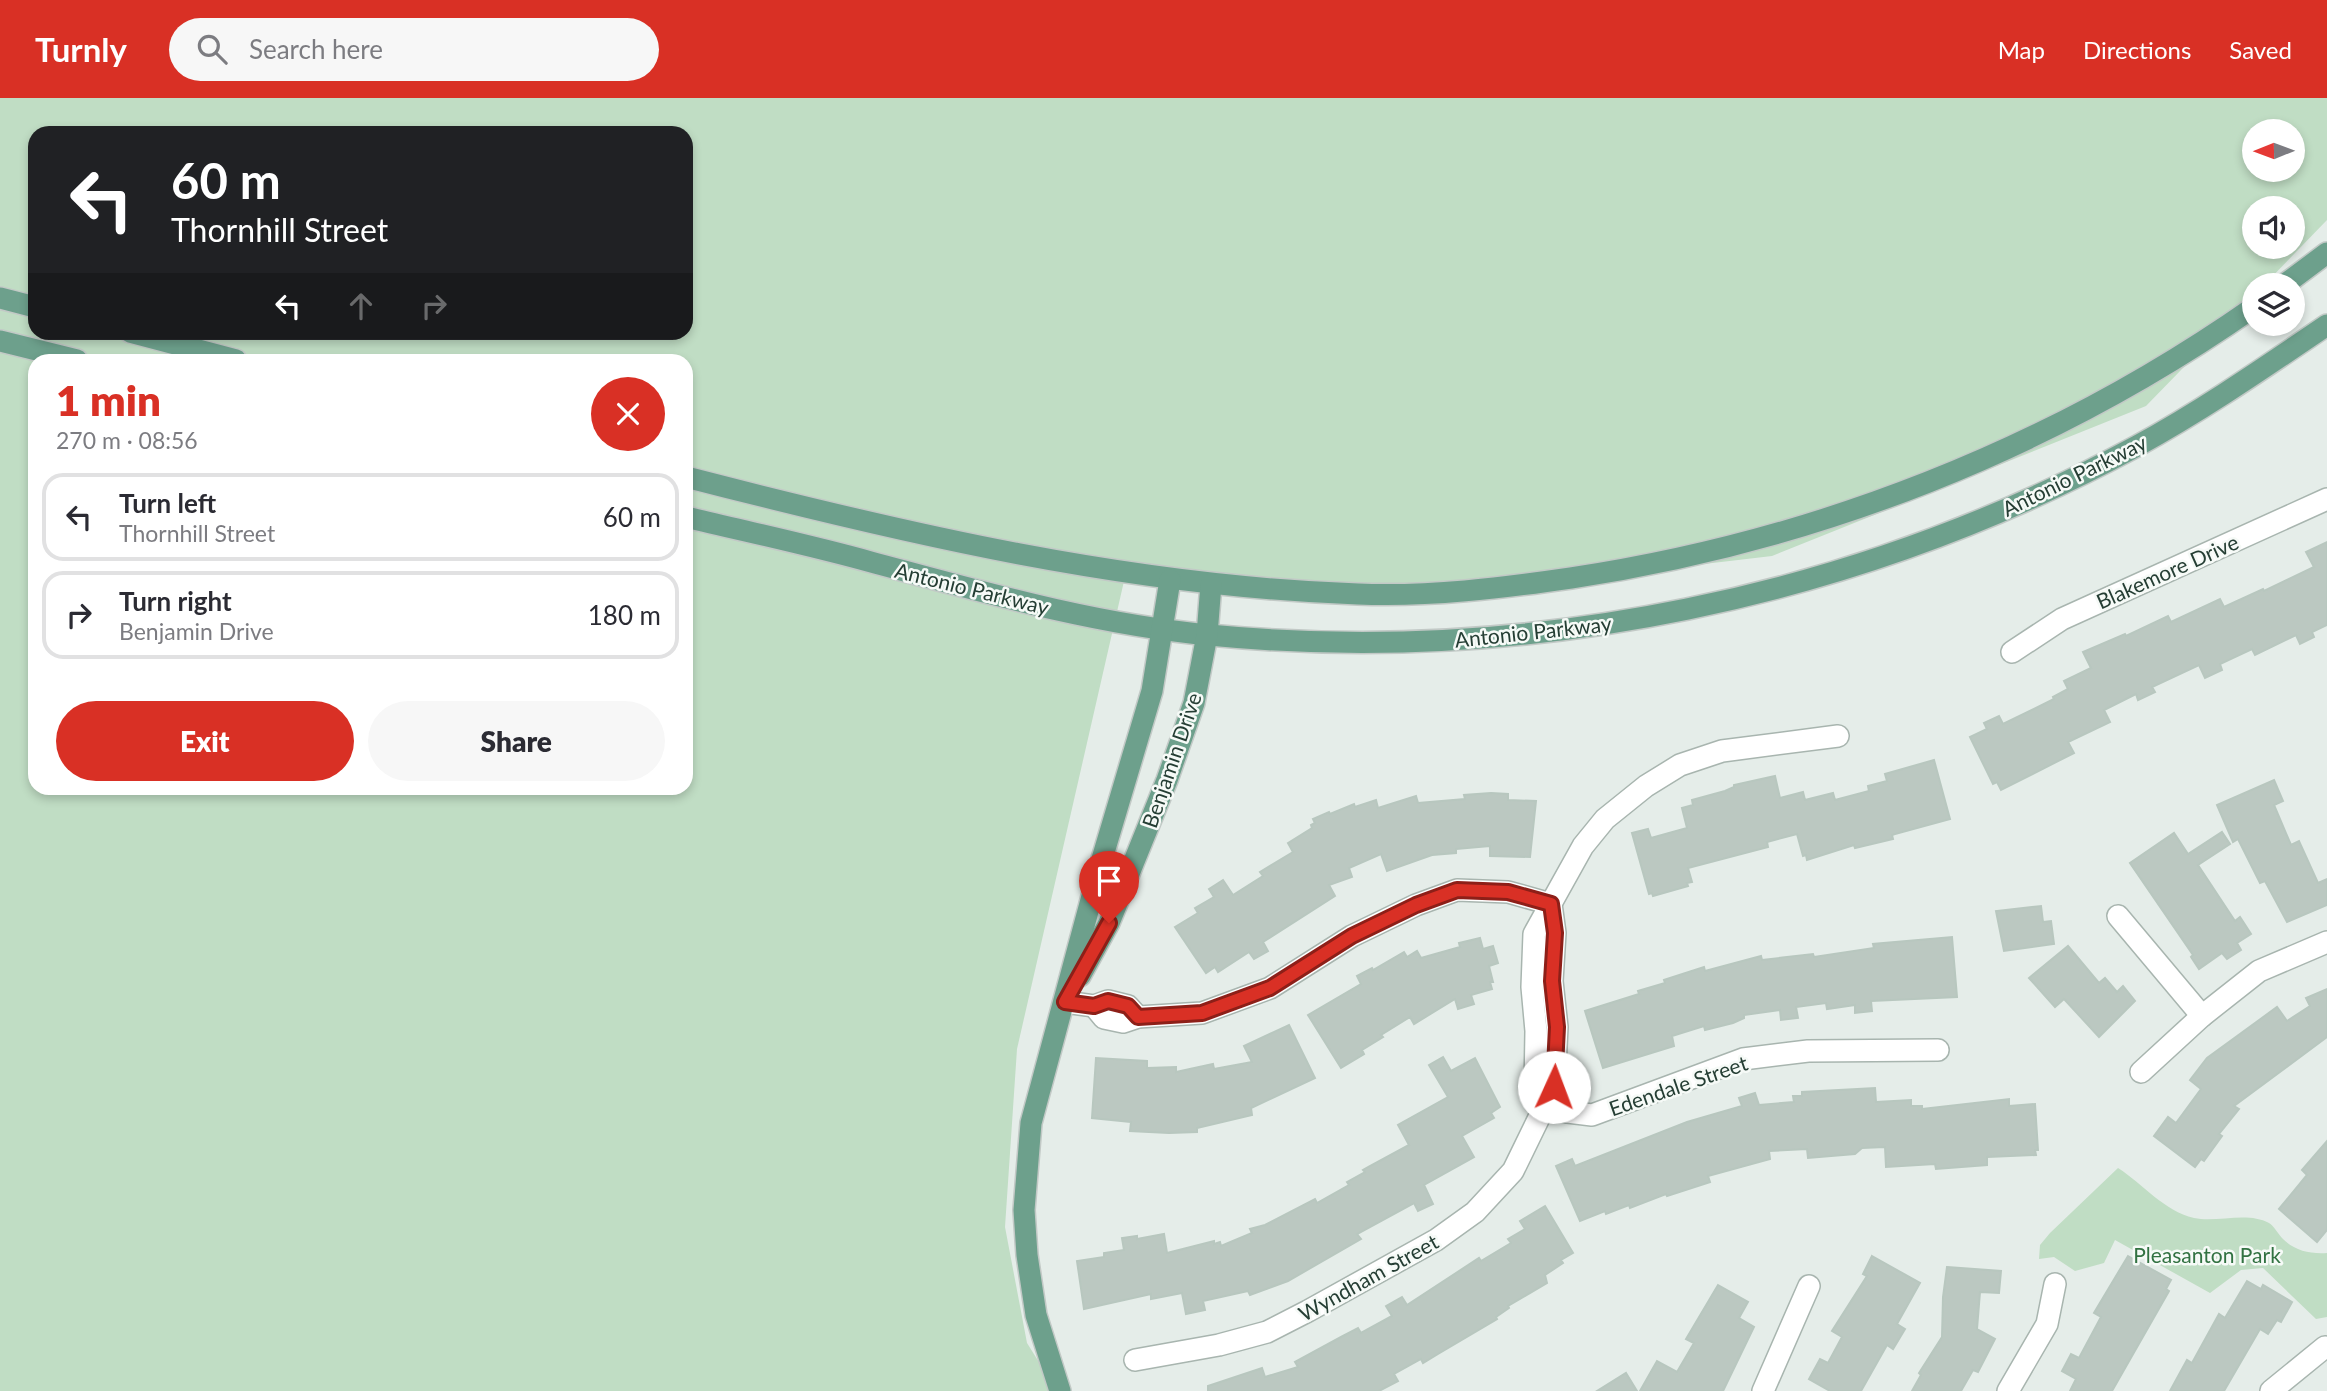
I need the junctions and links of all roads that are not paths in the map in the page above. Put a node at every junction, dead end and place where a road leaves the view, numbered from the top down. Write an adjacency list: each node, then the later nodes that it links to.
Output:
1 (2327, 253): 2 (main road)
2 (2300, 273)
3 (0, 298): 4 (main road)
4 (28, 305)
5 (2242, 315): 15 (main road, Antonio Parkway)
6 (2327, 325): 17 (main road, Antonio Parkway)
7 (160, 340): 10 (main road)
8 (0, 341): 9 (main road)
9 (53, 354)
10 (213, 354)
11 (693, 479): 14 (main road, Antonio Parkway)
12 (2327, 499): 18 (street, Blakemore Drive)
13 (693, 519): 16 (main road, Antonio Parkway)
14 (1170, 580): 15 (main road, Antonio Parkway); 16 (main road, Benjamin Drive)
15 (1211, 584): 17 (main road, Benjamin Drive)
16 (1164, 629): 17 (main road, Antonio Parkway); 23 (main road, Benjamin Drive)
17 (1207, 635): 23 (main road, Benjamin Drive)
18 (2012, 652)
19 (1838, 736): 20 (street)
20 (1551, 904): 23 (street); 27 (street)
21 (2118, 916): 24 (street)
22 (2327, 942): 24 (street)
23 (1065, 1002): 32 (main road, Benjamin Drive)
24 (2202, 1016): 26 (street)
25 (1938, 1050): 27 (street, Edendale Street)
26 (2141, 1072)
27 (1543, 1109): 31 (street, Wyndham Street)
28 (2055, 1284): 34 (street)
29 (1809, 1286): 33 (street)
30 (2325, 1347): 35 (street)
31 (1135, 1360)
32 (1060, 1391)
33 (1763, 1391)
34 (2008, 1391)
35 (2271, 1391)

